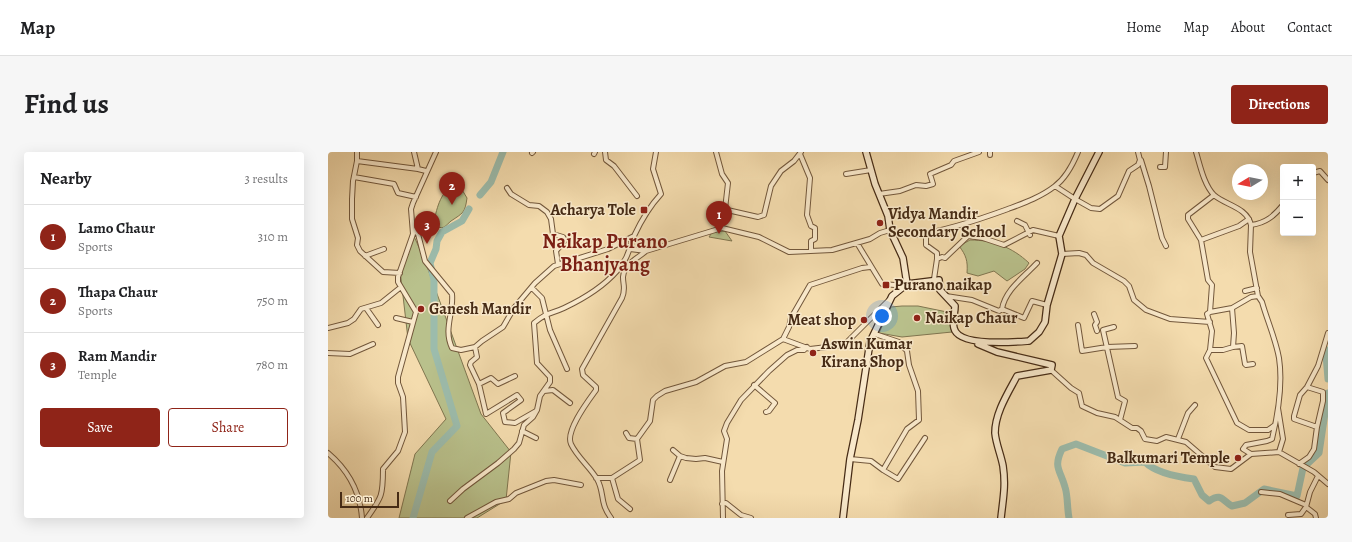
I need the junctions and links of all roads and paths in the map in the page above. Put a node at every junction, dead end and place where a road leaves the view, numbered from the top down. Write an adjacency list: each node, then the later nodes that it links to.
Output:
1 (357, 152): 16 (street)
2 (414, 152): 18 (street)
3 (436, 152): 20 (street)
4 (605, 152): 29 (street)
5 (656, 152): 40 (street)
6 (716, 152): 14 (street)
7 (866, 152): 19 (street)
8 (979, 152): 27 (street)
9 (1078, 152): 25 (street)
10 (1099, 152): 31 (street)
11 (1138, 152): 15 (street)
12 (1166, 152): 17 (street)
13 (1196, 152): 28 (street)
14 (801, 153): 48 (street)
15 (1140, 160): 31 (street); 44 (street)
16 (357, 161): 18 (street); 23 (street)
17 (1160, 167)
18 (418, 168): 20 (street)
19 (871, 170): 22 (street); 27 (street)
20 (426, 171): 30 (street)
21 (1316, 172): 24 (street)
22 (846, 174)
23 (354, 177): 30 (street); 50 (street)
24 (1328, 180)
25 (1056, 186): 31 (street); 38 (street)
26 (506, 188): 53 (street)
27 (879, 194): 37 (street)
28 (1214, 195): 33 (street); 42 (street)
29 (637, 196)
30 (416, 197): 36 (street)
31 (1075, 199): 41 (street)
32 (1280, 208): 35 (street)
33 (1250, 219): 35 (street); 42 (street)
34 (1017, 222): 39 (street)
35 (1251, 225): 60 (street)
36 (414, 230): 55 (street); 87 (street)
37 (891, 232): 38 (street); 43 (street); 57 (street)
38 (926, 233): 51 (street)
39 (1029, 233): 41 (street); 51 (street)
40 (634, 236): 46 (street); 53 (street)
41 (1060, 236): 49 (street)
42 (1201, 240): 70 (street)
43 (857, 243): 48 (street); 54 (street)
44 (1166, 246)
45 (384, 249): 50 (street)
46 (630, 249): 47 (street); 71 (street)
47 (646, 251): 48 (street); 125 (street)
48 (811, 251)
49 (1062, 254): 66 (street); 75 (street)
50 (365, 256): 55 (street)
51 (938, 260): 56 (street)
52 (1037, 263): 69 (street)
53 (558, 264): 59 (street)
54 (870, 267): 61 (street); 83 (street)
55 (400, 273): 58 (street)
56 (934, 279): 57 (street); 64 (street)
57 (907, 284): 61 (street)
58 (401, 287): 67 (street); 74 (street)
59 (532, 288): 71 (street); 87 (street)
60 (1257, 288): 62 (street); 65 (street)
61 (899, 290): 63 (street)
62 (1245, 291)
63 (892, 296): 82 (street); 88 (street)
64 (946, 296): 69 (street); 84 (street)
65 (1258, 296): 68 (street); 103 (street)
66 (1047, 305): 69 (street); 84 (street)
67 (366, 308): 76 (street); 79 (street)
68 (1232, 308): 70 (street); 90 (street)
69 (1002, 309)
70 (1210, 312): 75 (street)
71 (547, 313): 94 (street); 100 (street)
72 (1094, 314): 80 (street)
73 (396, 318): 74 (street)
74 (413, 322): 137 (street)
75 (1210, 322): 91 (street)
76 (378, 325)
77 (1078, 325): 89 (street)
78 (1114, 327): 80 (street)
79 (328, 328)
80 (1103, 330): 89 (street)
81 (1328, 333): 99 (street)
82 (874, 334): 120 (street); 123 (street)
83 (783, 339): 88 (street); 113 (street)
84 (974, 342): 95 (street)
85 (373, 344): 92 (street)
86 (1135, 346): 89 (street)
87 (475, 347): 97 (street)
88 (807, 347): 98 (street)
89 (1107, 347): 106 (street)
90 (1233, 347): 91 (street); 93 (street)
91 (1210, 350): 107 (street)
92 (328, 353)
93 (1252, 364)
94 (567, 369)
95 (1051, 370): 106 (street); 143 (street)
96 (515, 376): 97 (street)
97 (479, 384): 104 (street)
98 (754, 385): 105 (street); 121 (street)
99 (1307, 387): 108 (street); 108 (street)
100 (544, 390): 101 (street); 104 (street)
101 (570, 403)
102 (1195, 405): 114 (street)
103 (1277, 406): 107 (street); 116 (street)
104 (538, 410): 109 (street)
105 (766, 412)
106 (1120, 420): 114 (street)
107 (1276, 424): 118 (street)
108 (1317, 427): 122 (street)
109 (522, 431): 111 (street); 131 (street)
110 (626, 433): 113 (street)
111 (536, 438)
112 (925, 438): 123 (street)
113 (637, 439): 126 (street)
114 (1178, 439): 118 (street)
115 (673, 450): 119 (street)
116 (1279, 452): 118 (street); 122 (street)
117 (328, 453): 136 (street)
118 (1251, 454)
119 (680, 456): 121 (street); 127 (street)
120 (850, 460): 123 (street); 142 (street)
121 (723, 462): 132 (street)
122 (1299, 464): 124 (street)
123 (883, 470)
124 (1318, 476): 128 (street); 133 (street)
125 (596, 478): 126 (street); 139 (street)
126 (612, 478): 134 (street)
127 (670, 480)
128 (1328, 484)
129 (581, 485): 138 (street)
130 (1261, 492): 133 (street)
131 (450, 501)
132 (722, 504): 140 (street); 141 (street)
133 (1306, 506): 135 (street); 144 (street)
134 (630, 509)
135 (1288, 516)
136 (362, 518)
137 (368, 518)
138 (467, 518)
139 (612, 518)
140 (723, 518)
141 (751, 518)
142 (843, 518)
143 (1001, 518)
144 (1316, 518)

